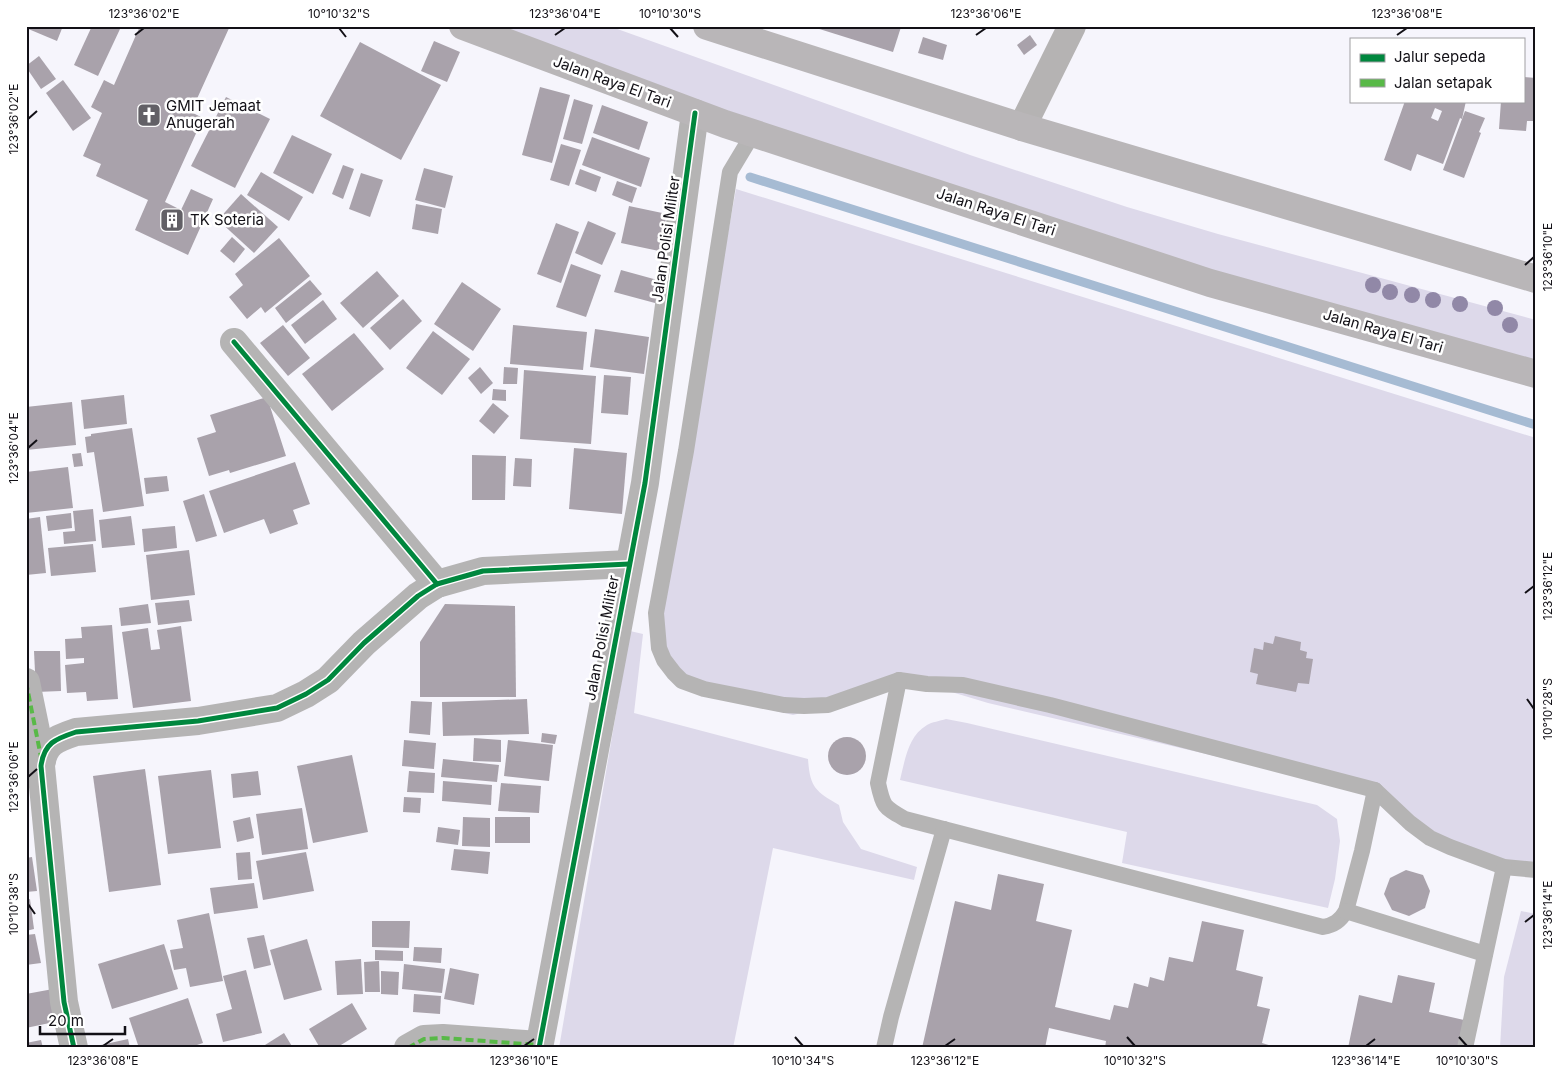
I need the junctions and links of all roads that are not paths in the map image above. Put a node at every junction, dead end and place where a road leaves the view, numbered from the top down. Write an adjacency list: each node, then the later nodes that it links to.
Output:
1 (463, 26): 5 (main road, Jalan Raya El Tari)
2 (706, 26): 4 (main road)
3 (1072, 26): 6 (street)
4 (746, 33): 6 (main road)
5 (695, 113): 7 (main road, Jalan Raya El Tari); 11 (street, Jalan Polisi Militer)
6 (1022, 127): 8 (main road)
7 (754, 132): 10 (main road, Jalan Raya El Tari); 13 (lane)
8 (1536, 279)
9 (234, 342): 12 (street)
10 (1536, 374)
11 (629, 564): 12 (street); 22 (street, Jalan Polisi Militer)
12 (437, 584): 15 (street)
13 (899, 680): 16 (lane); 17 (lane)
14 (26, 682): 15 (street)
15 (42, 760): 23 (street)
16 (1375, 790): 18 (lane); 20 (lane)
17 (944, 829): 20 (lane); 25 (lane)
18 (1504, 867): 19 (lane); 21 (lane)
19 (1536, 870)
20 (1346, 911): 21 (lane)
21 (1485, 954): 26 (lane)
22 (539, 1047): 24 (street)
23 (74, 1048)
24 (408, 1048)
25 (884, 1048)
26 (1465, 1048)

